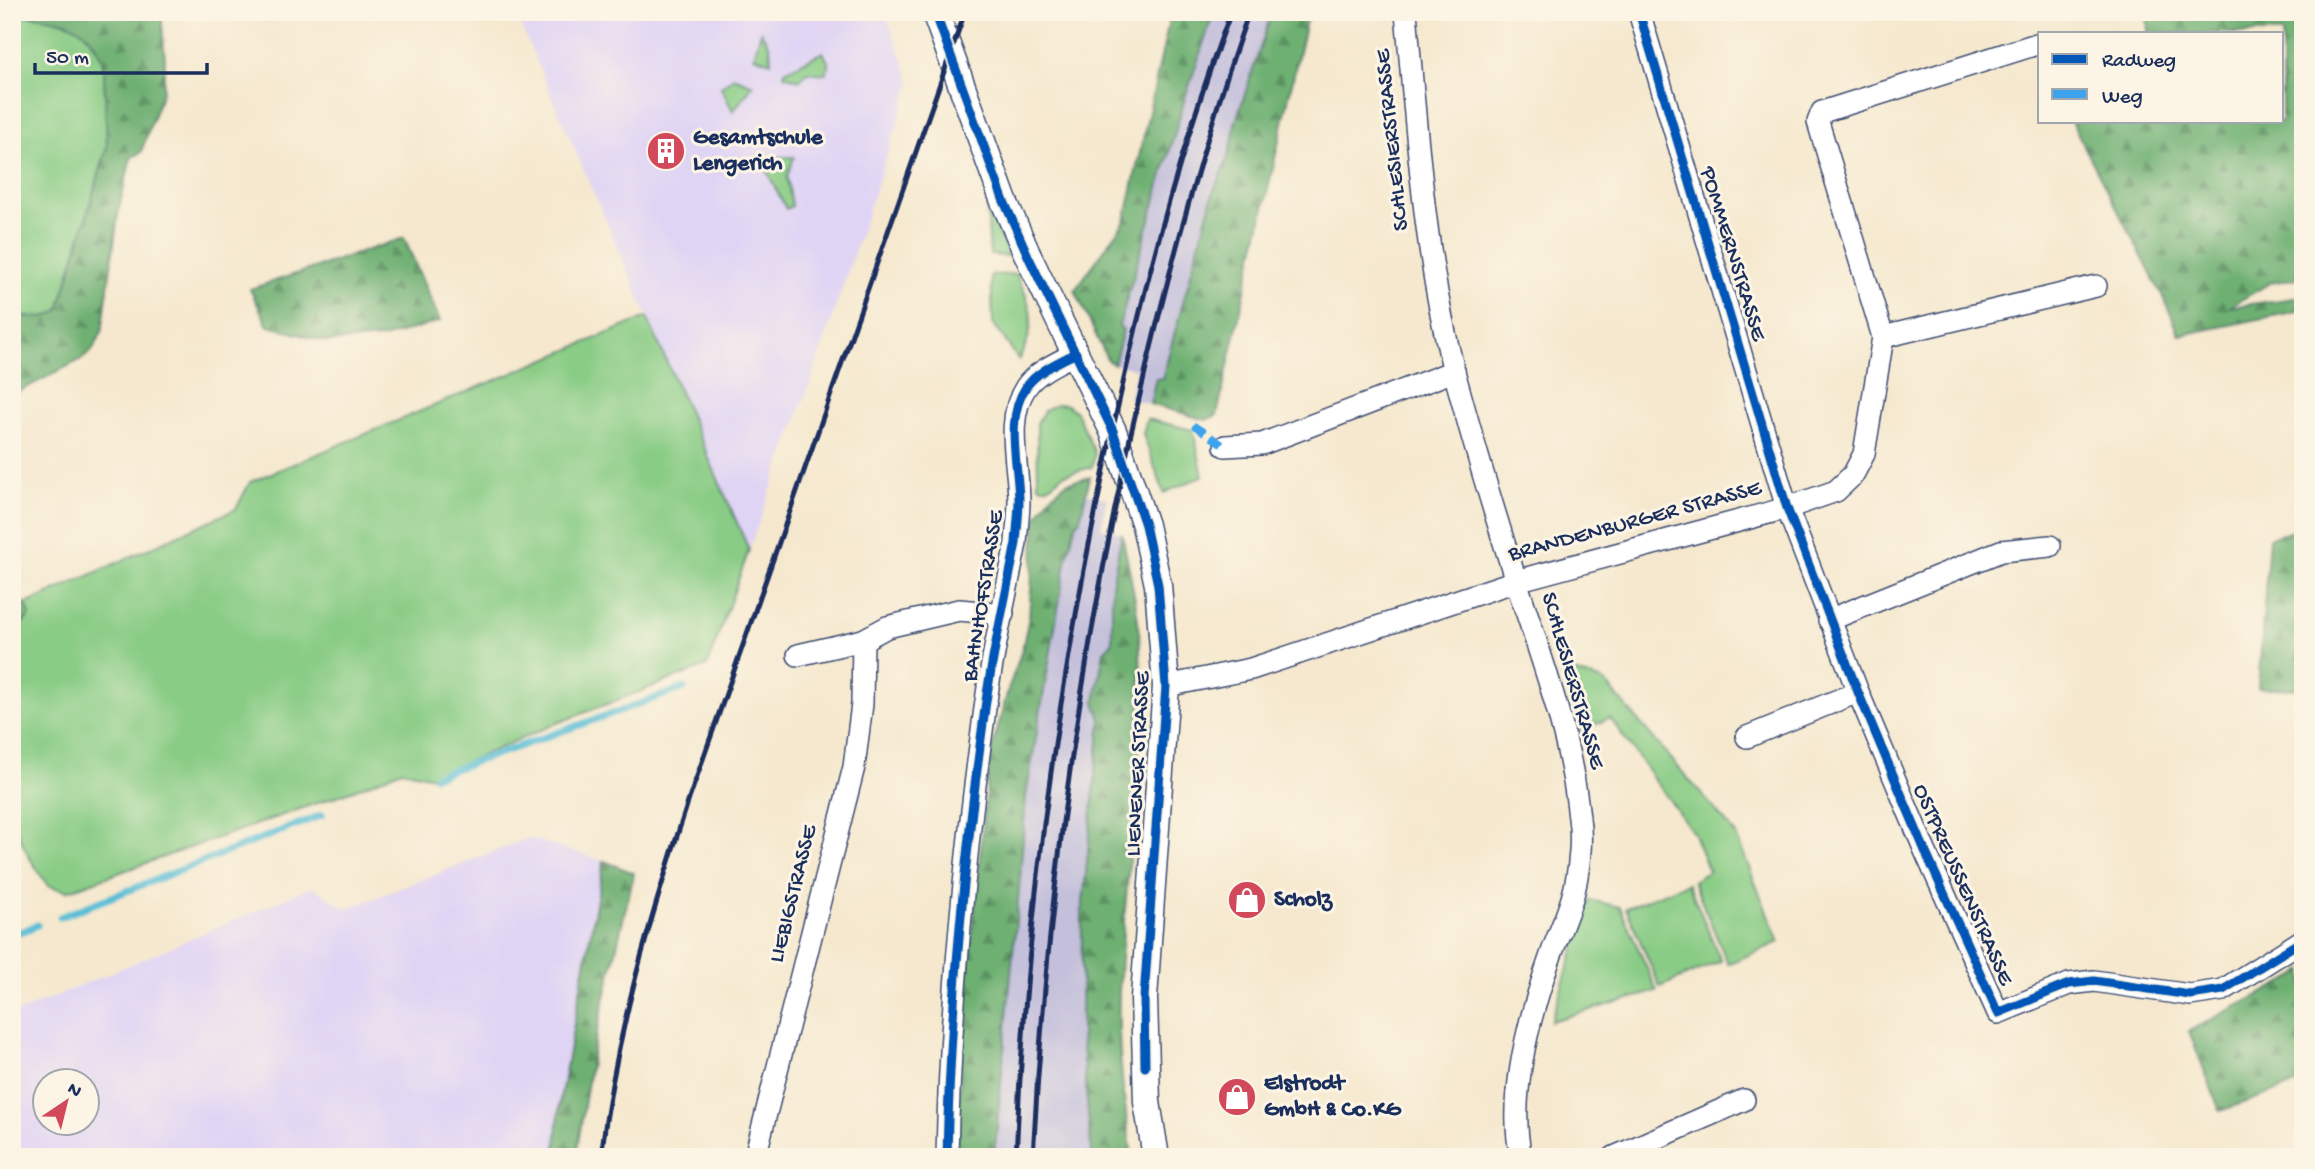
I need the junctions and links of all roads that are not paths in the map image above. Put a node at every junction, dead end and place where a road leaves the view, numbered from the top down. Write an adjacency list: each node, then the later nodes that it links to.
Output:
1 (935, 12): 7 (street)
2 (1406, 12): 8 (street, SCHLESIERSTRASSE)
3 (1639, 12): 10 (street, POMMERNSTRASSE)
4 (2038, 44): 6 (street, BRANDENBURGER STRASSE)
5 (2096, 286): 6 (street)
6 (1883, 337): 10 (street, BRANDENBURGER STRASSE)
7 (1076, 353): 13 (street, BAHNHOFSTRASSE); 17 (street, LIENENER STRASSE)
8 (1454, 371): 9 (street); 12 (street, SCHLESIERSTRASSE)
9 (1225, 446)
10 (1787, 508): 12 (street, BRANDENBURGER STRASSE); 14 (street, OSTPREUSSENSTRASSE)
11 (2050, 546): 14 (street)
12 (1516, 581): 17 (street, BRANDENBURGER STRASSE); 25 (street, SCHLESIERSTRASSE)
13 (1003, 614): 15 (street); 23 (street, BAHNHOFSTRASSE)
14 (1829, 620): 18 (street, OSTPREUSSENSTRASSE)
15 (863, 640): 16 (street); 22 (street, LIEBIGSTRASSE)
16 (798, 655)
17 (1166, 686): 24 (street, LIENENER STRASSE)
18 (1858, 692): 19 (street); 20 (street, OSTPREUSSENSTRASSE)
19 (1746, 737)
20 (2303, 940)
21 (1744, 1100): 26 (street)
22 (755, 1157)
23 (947, 1157)
24 (1156, 1157)
25 (1521, 1157)
26 (1615, 1157)

